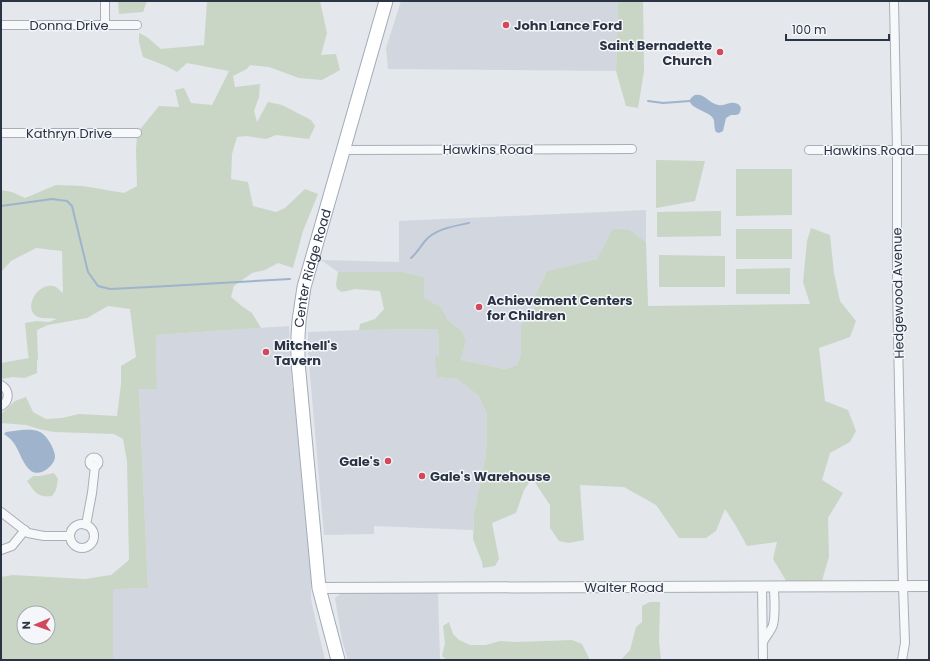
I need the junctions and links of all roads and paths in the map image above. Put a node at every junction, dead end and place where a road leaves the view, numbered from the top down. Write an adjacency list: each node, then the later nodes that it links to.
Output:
1 (105, 1): 4 (street)
2 (386, 1): 10 (main road, Center Ridge Road)
3 (894, 1): 12 (street, Hedgewood Avenue)
4 (105, 25): 5 (street, Donna Drive); 6 (street, Donna Drive)
5 (137, 25)
6 (1, 26)
7 (1, 133): 8 (street, Kathryn Drive)
8 (137, 133)
9 (632, 149): 10 (street, Hawkins Road)
10 (344, 150): 26 (main road, Center Ridge Road)
11 (810, 150): 12 (street, Hawkins Road)
12 (897, 150): 13 (street, Hawkins Road); 24 (street, Hedgewood Avenue)
13 (929, 150)
14 (1, 385): 15 (street)
15 (1, 406)
16 (95, 466): 18 (street)
17 (1, 512): 19 (street)
18 (86, 525): 20 (street); 20 (street)
19 (25, 530): 20 (street); 21 (street)
20 (70, 536)
21 (1, 550)
22 (762, 586): 23 (street, Walter Road); 26 (street, Walter Road); 27 (street)
23 (774, 586): 24 (street, Walter Road); 27 (street)
24 (902, 586): 25 (street, Walter Road); 30 (street, Hedgewood Avenue)
25 (929, 586)
26 (319, 588): 28 (main road, Center Ridge Road)
27 (763, 643): 29 (street)
28 (338, 660)
29 (763, 660)
30 (902, 660)

